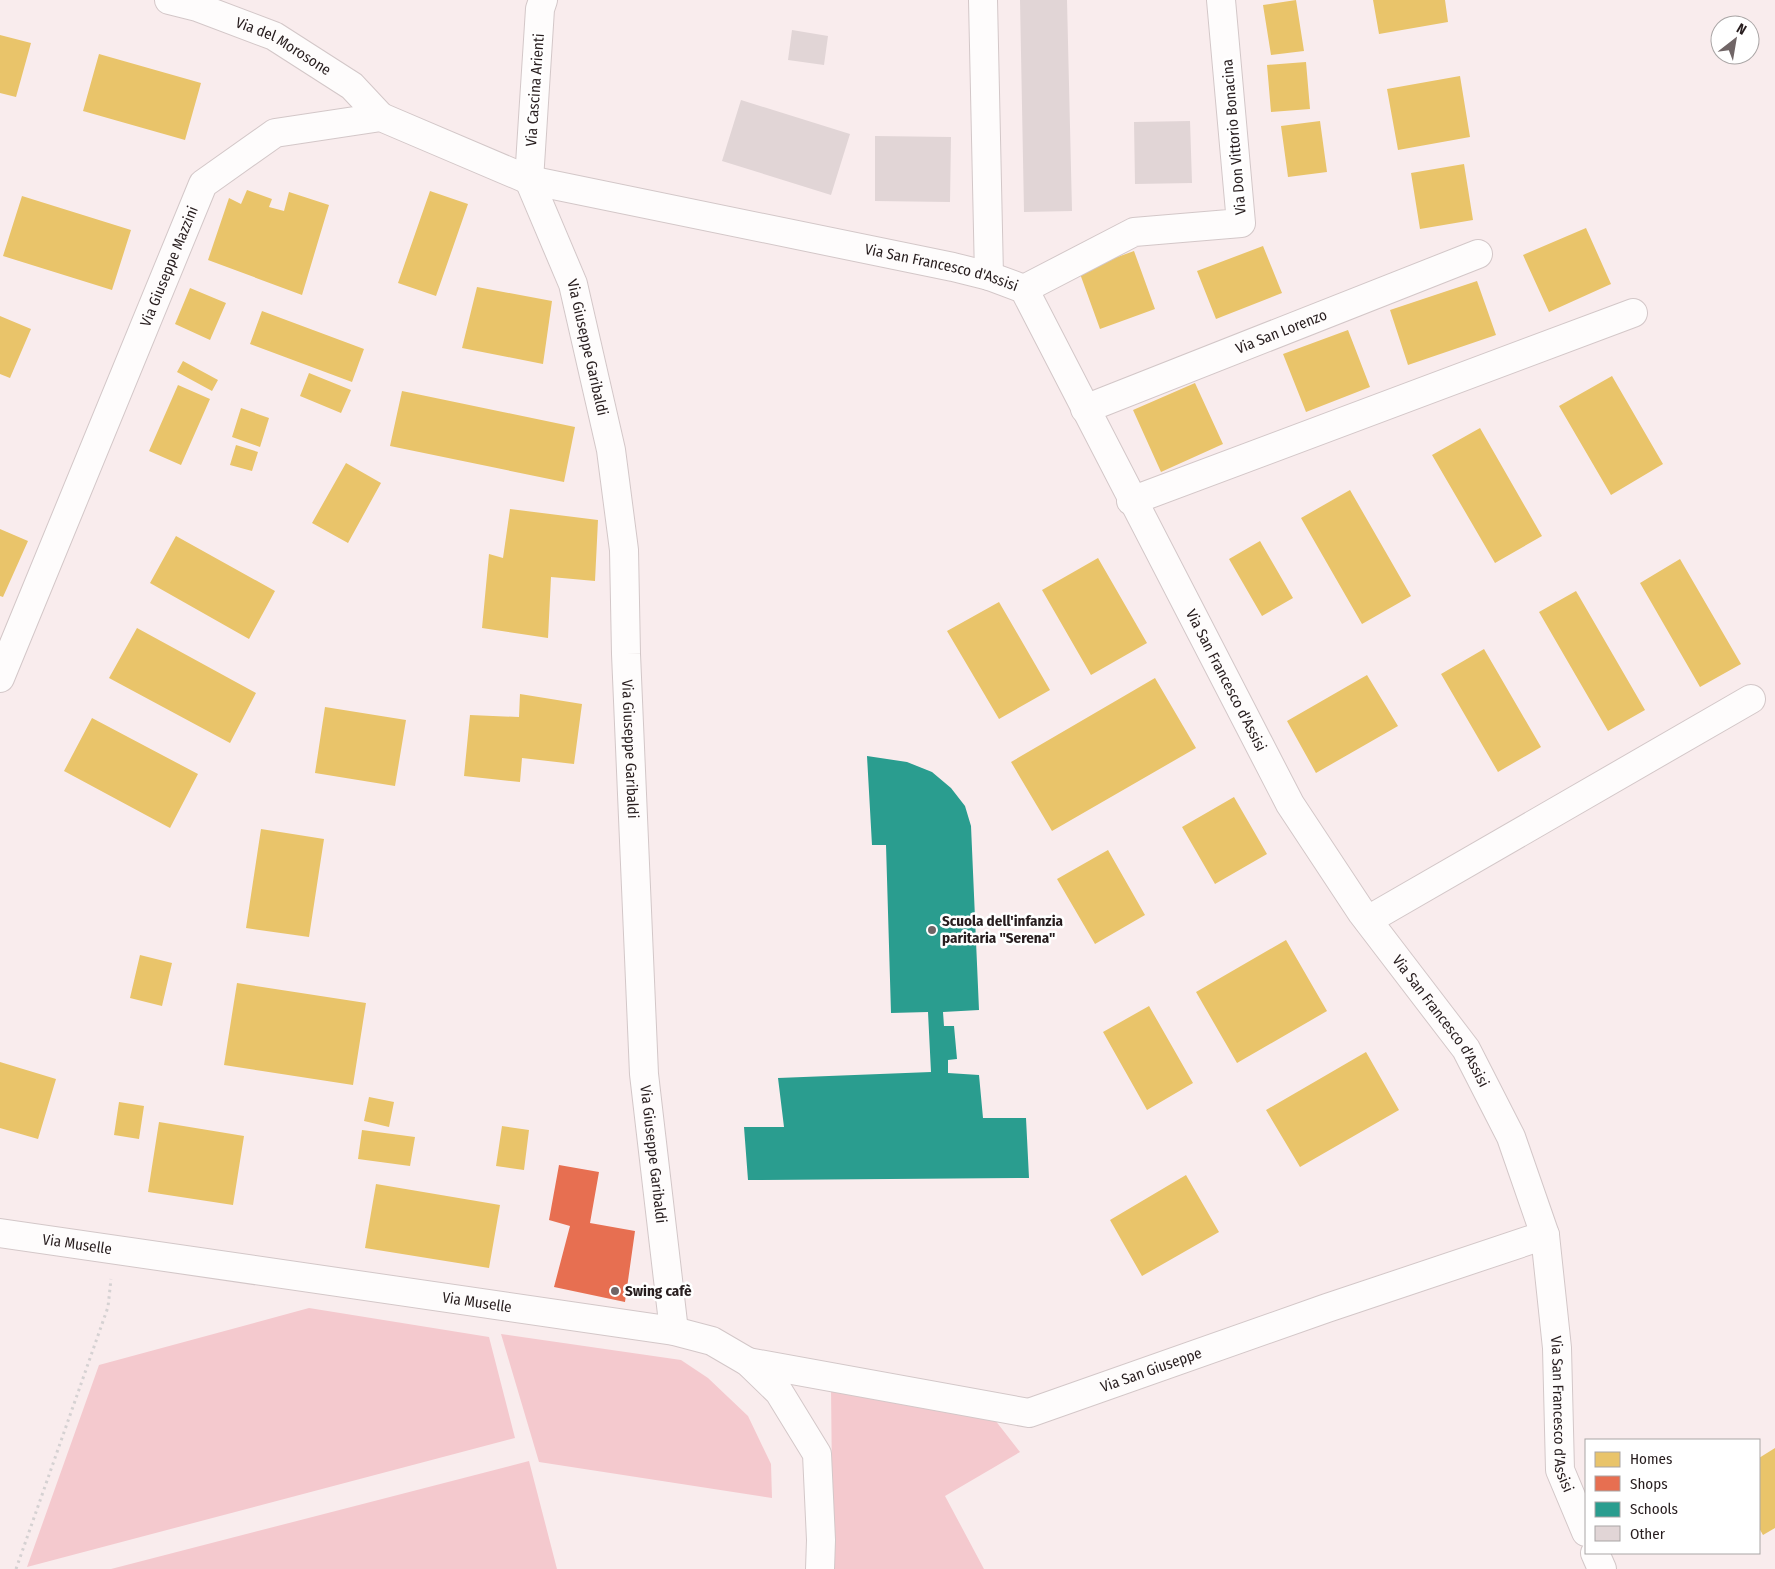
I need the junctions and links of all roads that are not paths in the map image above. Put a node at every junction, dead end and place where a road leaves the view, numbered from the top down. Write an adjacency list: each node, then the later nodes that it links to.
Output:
1 (169, 0): 5 (street, Via del Morosone)
2 (543, 0): 6 (street, Via Cascina Arienti)
3 (983, 0): 8 (street)
4 (1221, 0): 9 (street, Via Don Vittorio Bonacina)
5 (381, 117): 6 (street); 13 (street, Via Giuseppe Mazzini)
6 (529, 180): 8 (street, Via San Francesco d'Assisi); 18 (street, Via Giuseppe Garibaldi)
7 (1478, 254): 11 (street, Via San Lorenzo)
8 (989, 276): 9 (street, Via San Francesco d'Assisi)
9 (1024, 289): 11 (street, Via San Francesco d'Assisi)
10 (1633, 313): 12 (street)
11 (1085, 409): 12 (street, Via San Francesco d'Assisi)
12 (1131, 501): 15 (street, Via San Francesco d'Assisi)
13 (0, 678)
14 (1751, 699): 15 (street)
15 (1368, 920): 17 (street, Via San Francesco d'Assisi)
16 (0, 1233): 18 (street, Via Muselle)
17 (1545, 1235): 19 (street, Via San Giuseppe); 20 (street, Via San Francesco d'Assisi)
18 (674, 1330): 19 (street, Via Muselle)
19 (748, 1362): 22 (street, Via Muselle)
20 (1585, 1530)
21 (1595, 1554): 23 (street)
22 (820, 1569)
23 (1602, 1569)

